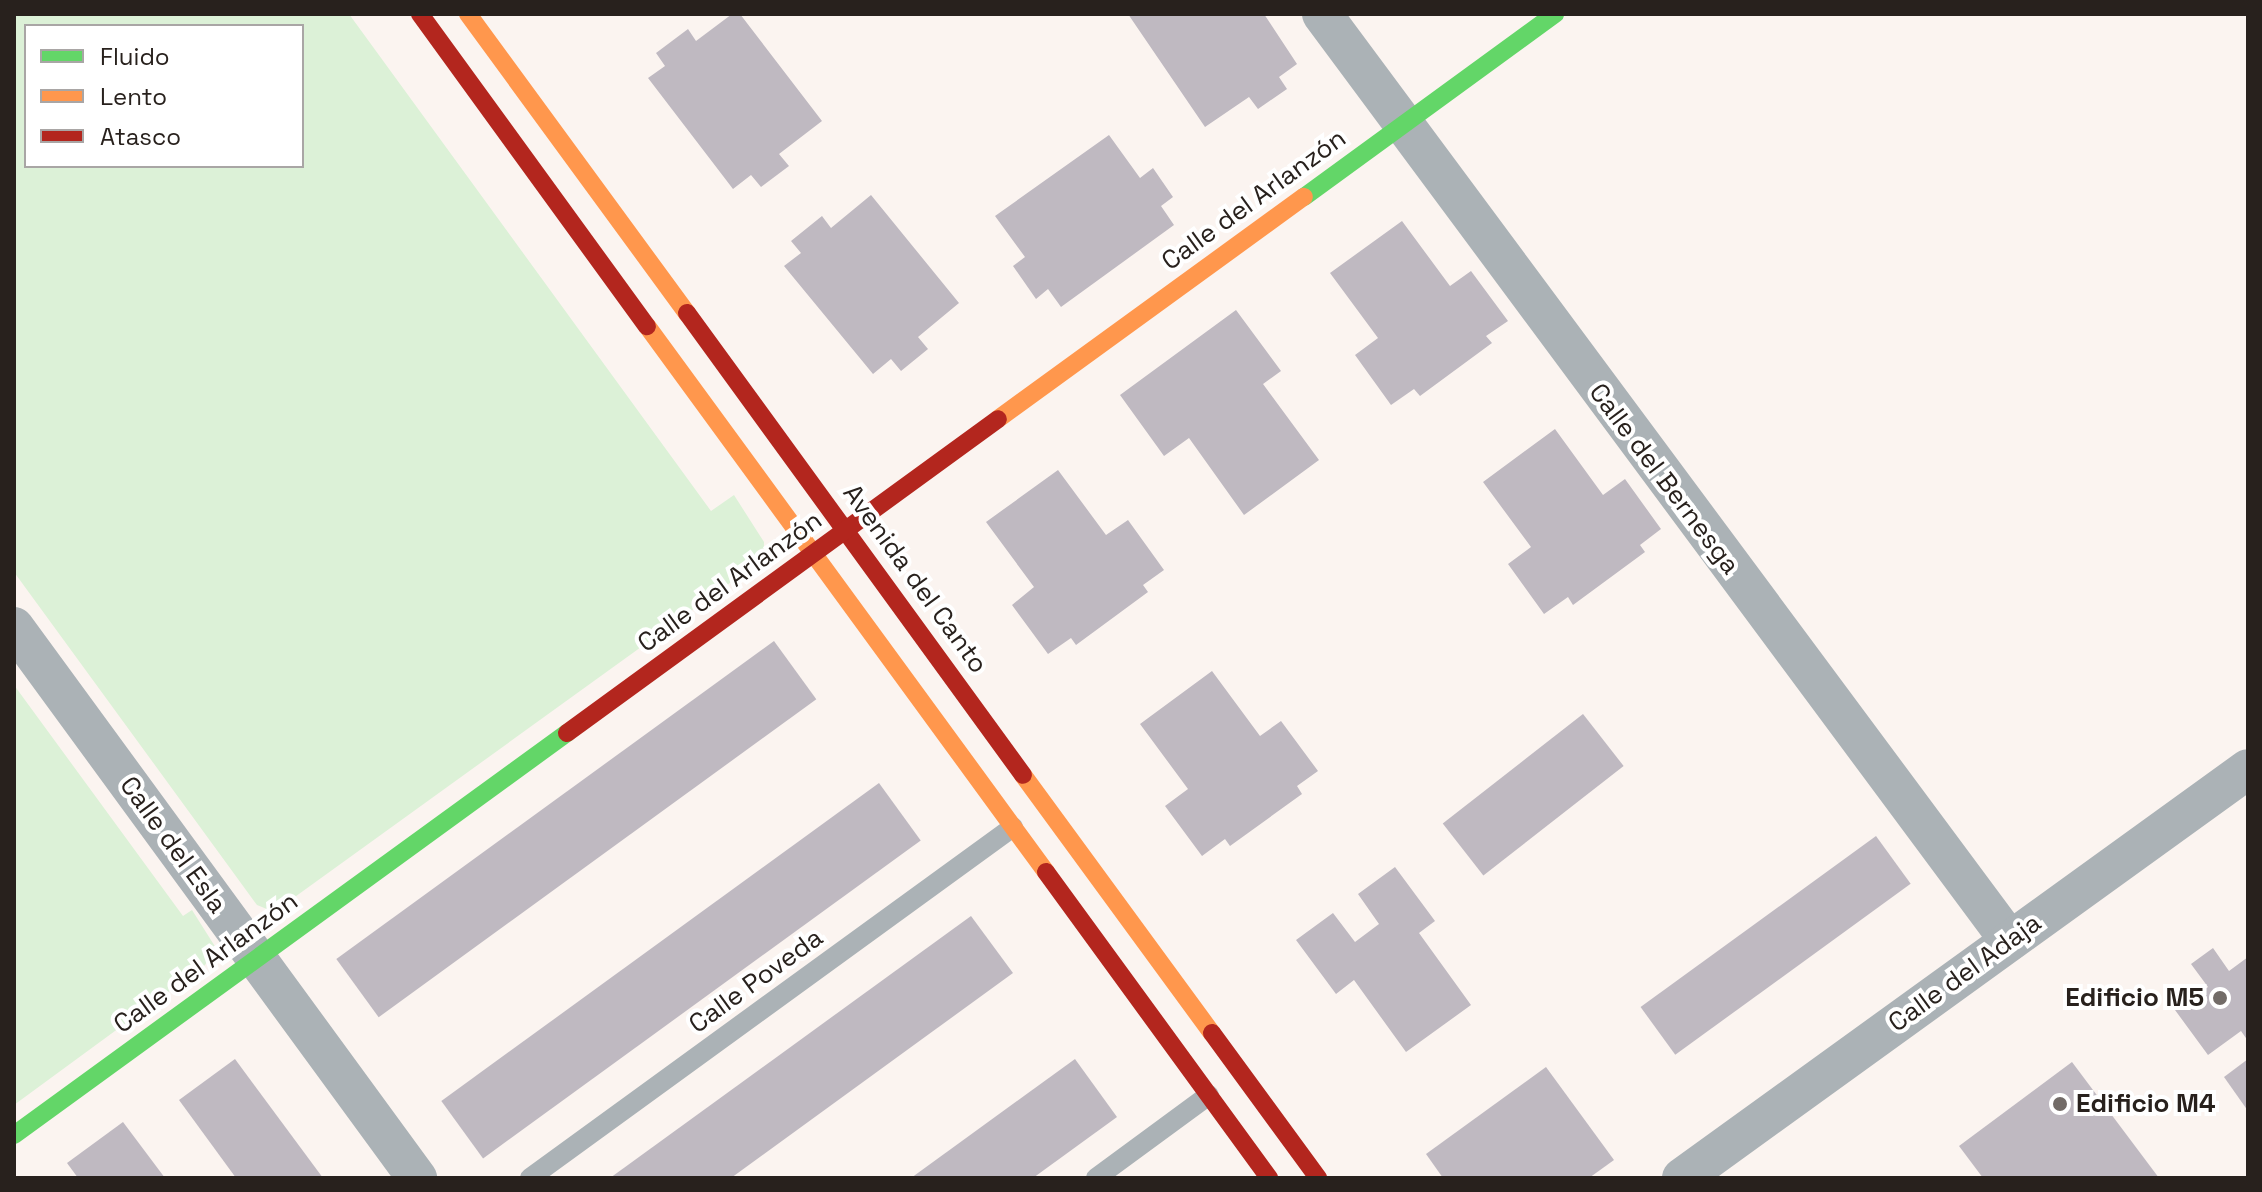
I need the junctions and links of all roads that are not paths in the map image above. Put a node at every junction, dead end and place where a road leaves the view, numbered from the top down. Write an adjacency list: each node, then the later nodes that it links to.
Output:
1 (420, 14): 7 (main road)
2 (468, 14): 6 (main road, Avenida del Canto)
3 (1322, 14): 5 (street, Calle del Bernesga)
4 (1555, 14): 5 (main road, Calle del Arlanzón)
5 (1403, 125): 6 (main road, Calle del Arlanzón); 11 (street, Calle del Bernesga)
6 (847, 529): 7 (main road, Calle del Arlanzón); 19 (main road, Avenida del Canto)
7 (815, 552): 10 (main road); 12 (main road, Calle del Arlanzón)
8 (14, 627): 12 (street, Calle del Esla)
9 (2248, 769): 11 (street, Calle del Adaja)
10 (1013, 827): 13 (main road); 16 (lane, Calle Poveda)
11 (2010, 941): 20 (street, Calle del Adaja)
12 (256, 959): 14 (main road, Calle del Arlanzón); 15 (street, Calle del Esla)
13 (1209, 1095): 17 (lane); 18 (main road)
14 (14, 1135)
15 (417, 1178)
16 (530, 1178)
17 (1096, 1178)
18 (1269, 1178)
19 (1318, 1178)
20 (1682, 1178)

